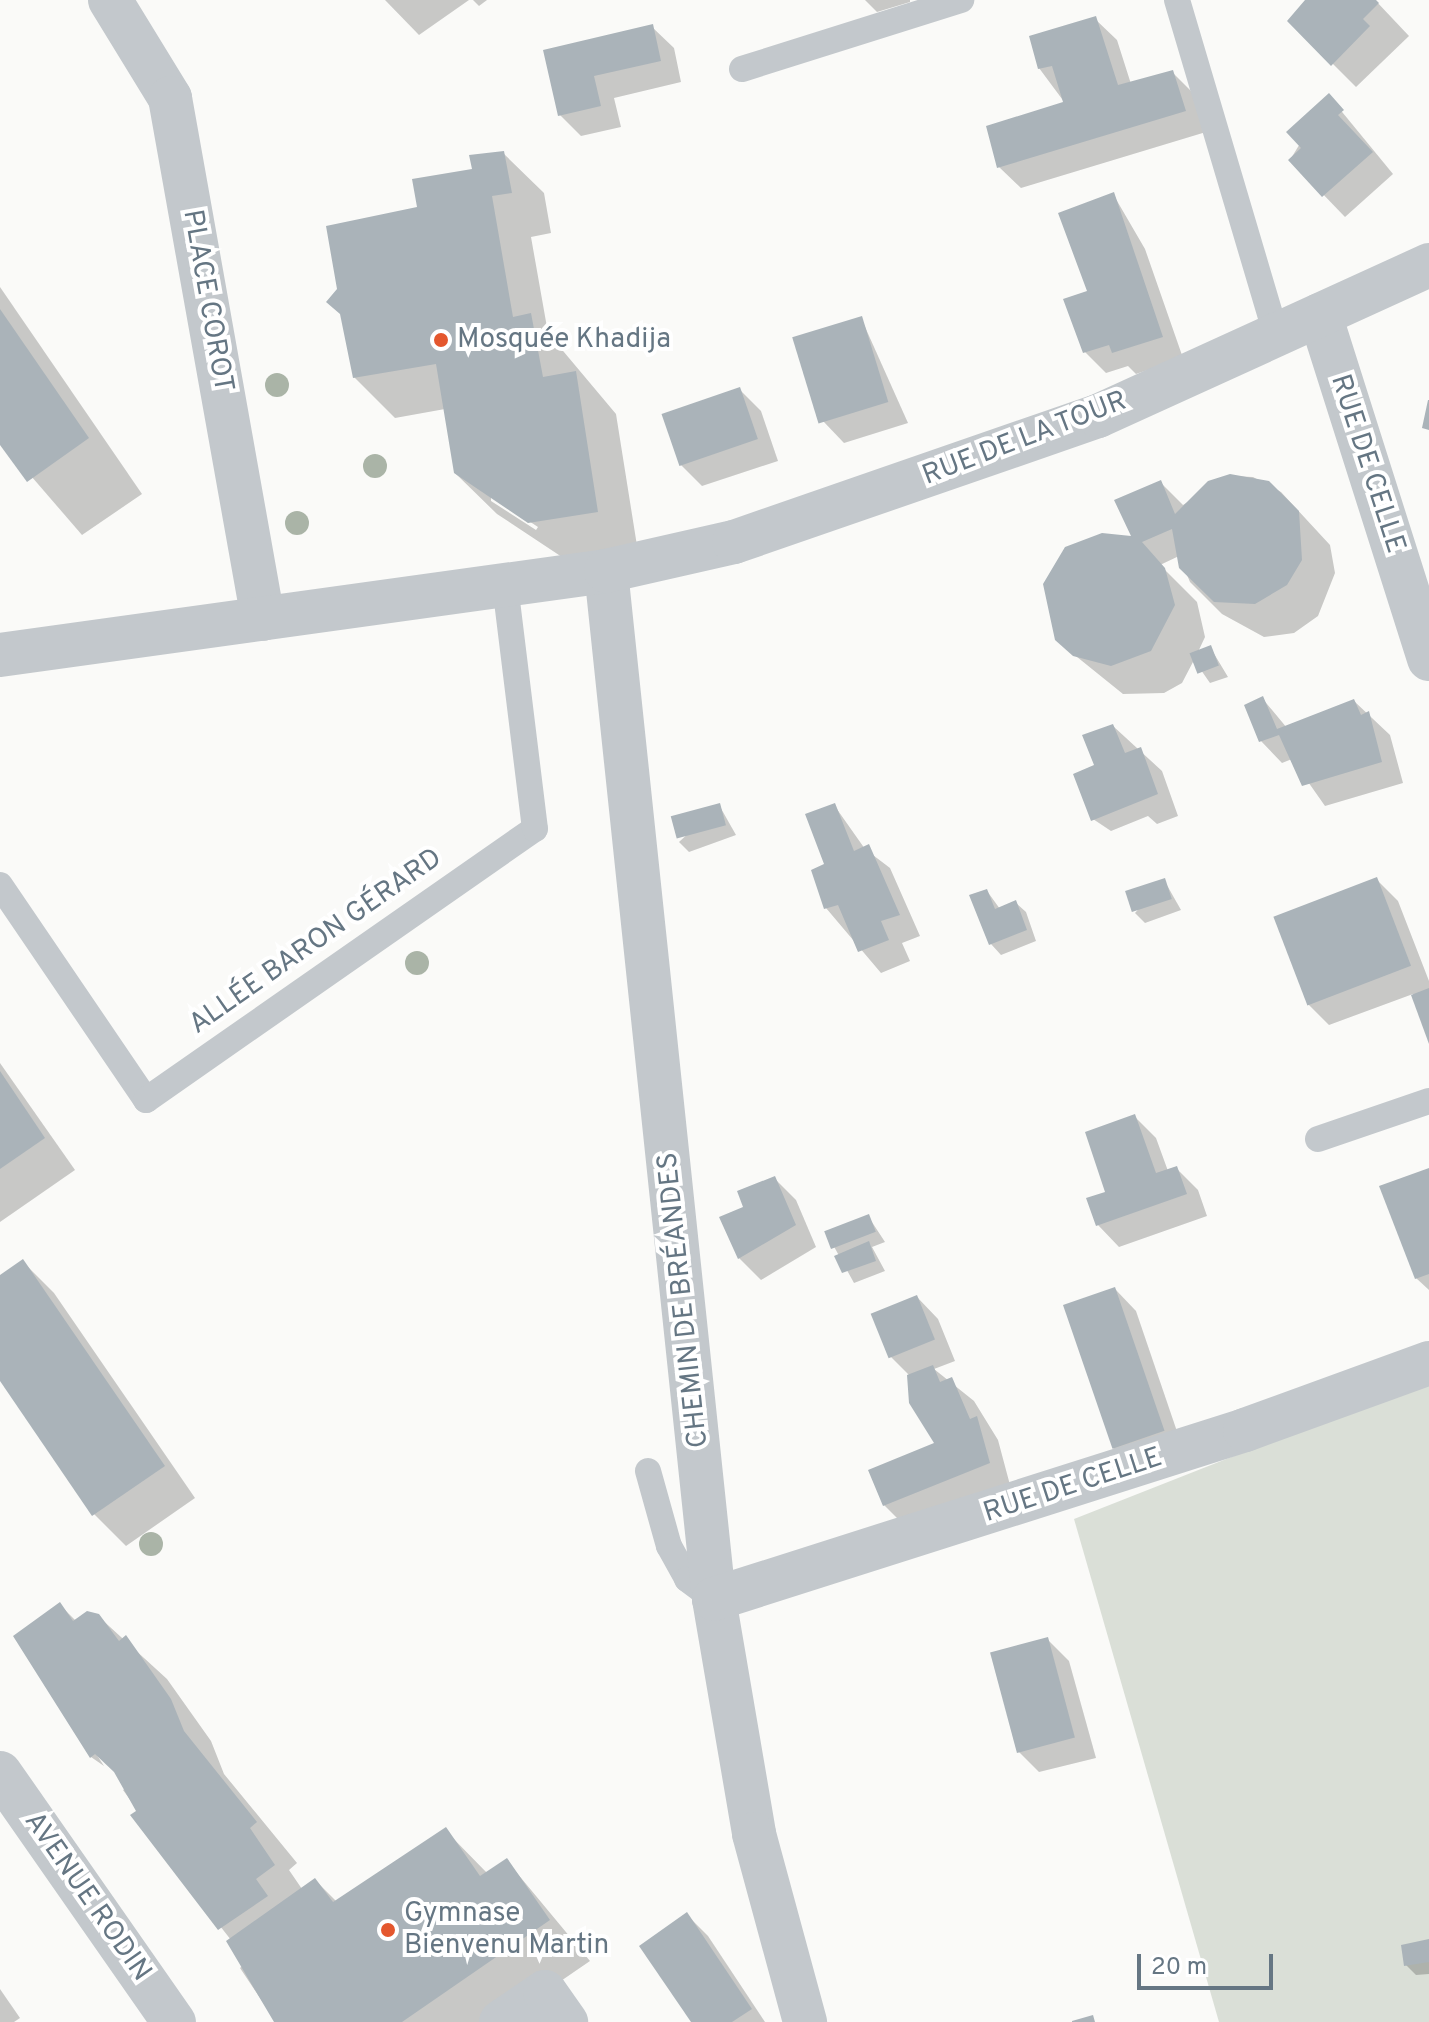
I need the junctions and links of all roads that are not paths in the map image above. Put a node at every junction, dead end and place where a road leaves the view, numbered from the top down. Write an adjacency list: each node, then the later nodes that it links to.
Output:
1 (110, 0): 10 (street, PLACE COROT)
2 (961, 0): 4 (lane)
3 (1177, 0): 7 (lane)
4 (742, 69)
5 (1429, 265): 6 (street, RUE DE LA TOUR)
6 (1320, 315): 7 (street, RUE DE LA TOUR); 12 (street, RUE DE CELLE)
7 (1276, 334): 8 (street, RUE DE LA TOUR)
8 (606, 571): 9 (street, RUE DE LA TOUR); 18 (street, CHEMIN DE BRÉANDES)
9 (505, 586): 10 (street, RUE DE LA TOUR); 13 (lane, ALLÉE BARON GÉRARD)
10 (263, 619): 11 (street, RUE DE LA TOUR)
11 (0, 655)
12 (1429, 659)
13 (0, 885)
14 (1429, 1101): 15 (lane)
15 (1318, 1139)
16 (1429, 1363): 18 (street, RUE DE CELLE)
17 (648, 1471): 18 (lane)
18 (714, 1599): 23 (street, CHEMIN DE BRÉANDES)
19 (0, 1773): 20 (street, AVENUE RODIN)
20 (174, 2022)
21 (501, 2022): 22 (street)
22 (566, 2022)
23 (805, 2022)

